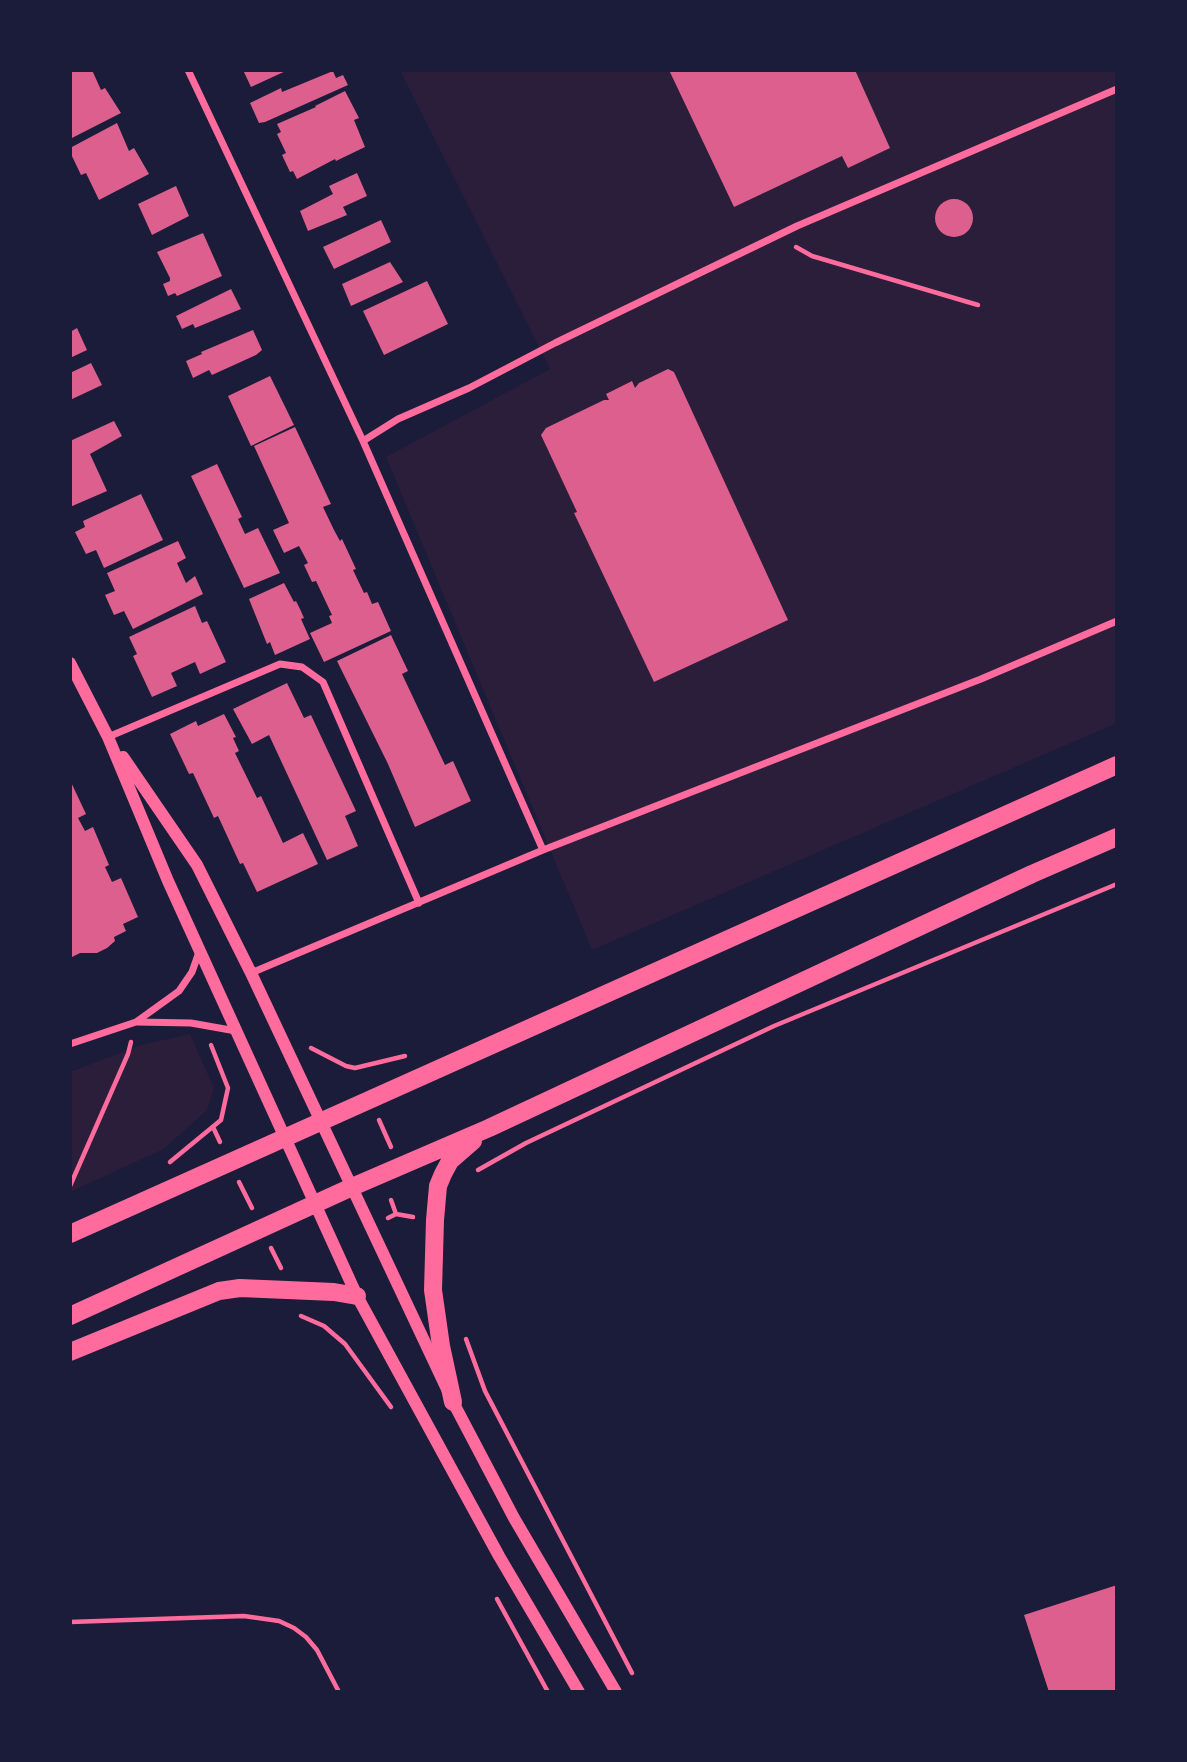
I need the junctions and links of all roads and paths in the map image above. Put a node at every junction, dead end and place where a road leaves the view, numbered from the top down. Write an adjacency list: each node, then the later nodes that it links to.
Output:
1 (188, 70): 5 (street)
2 (1117, 89): 3 (street)
3 (777, 235): 4 (path); 5 (street)
4 (978, 305)
5 (363, 441): 11 (street)
6 (1117, 621): 11 (street)
7 (70, 663): 8 (street)
8 (108, 737): 13 (street); 14 (street); 15 (street)
9 (1117, 765): 21 (main road)
10 (1117, 837): 26 (main road)
11 (543, 850): 13 (street)
12 (1117, 884): 29 (path)
13 (418, 903): 15 (street)
14 (200, 950): 16 (street); 18 (street)
15 (251, 973): 24 (street)
16 (136, 1022): 17 (street); 19 (street); 30 (path)
17 (203, 1024): 18 (street); 25 (path)
18 (238, 1032): 27 (street)
19 (70, 1044)
20 (309, 1046): 22 (path)
21 (448, 1065): 22 (path); 23 (main road)
22 (355, 1068): 23 (path)
23 (370, 1101): 24 (main road); 28 (path)
24 (322, 1122): 27 (main road); 31 (street)
25 (213, 1127)
26 (489, 1128): 28 (main road); 43 (main road)
27 (286, 1138): 33 (street); 37 (main road)
28 (400, 1166): 31 (main road)
29 (474, 1172)
30 (70, 1186)
31 (352, 1187): 33 (main road); 43 (street)
32 (390, 1200): 35 (path)
33 (315, 1204): 38 (street); 40 (main road)
34 (414, 1206): 35 (path)
35 (396, 1214): 36 (path)
36 (386, 1219)
37 (70, 1234)
38 (357, 1296): 42 (main road); 50 (street)
39 (290, 1313): 44 (path)
40 (70, 1316)
41 (465, 1332): 47 (path)
42 (70, 1352)
43 (453, 1402): 51 (street)
44 (398, 1416)
45 (494, 1594): 49 (path)
46 (70, 1622): 48 (path)
47 (636, 1680)
48 (339, 1692)
49 (548, 1692)
50 (579, 1692)
51 (616, 1692)

